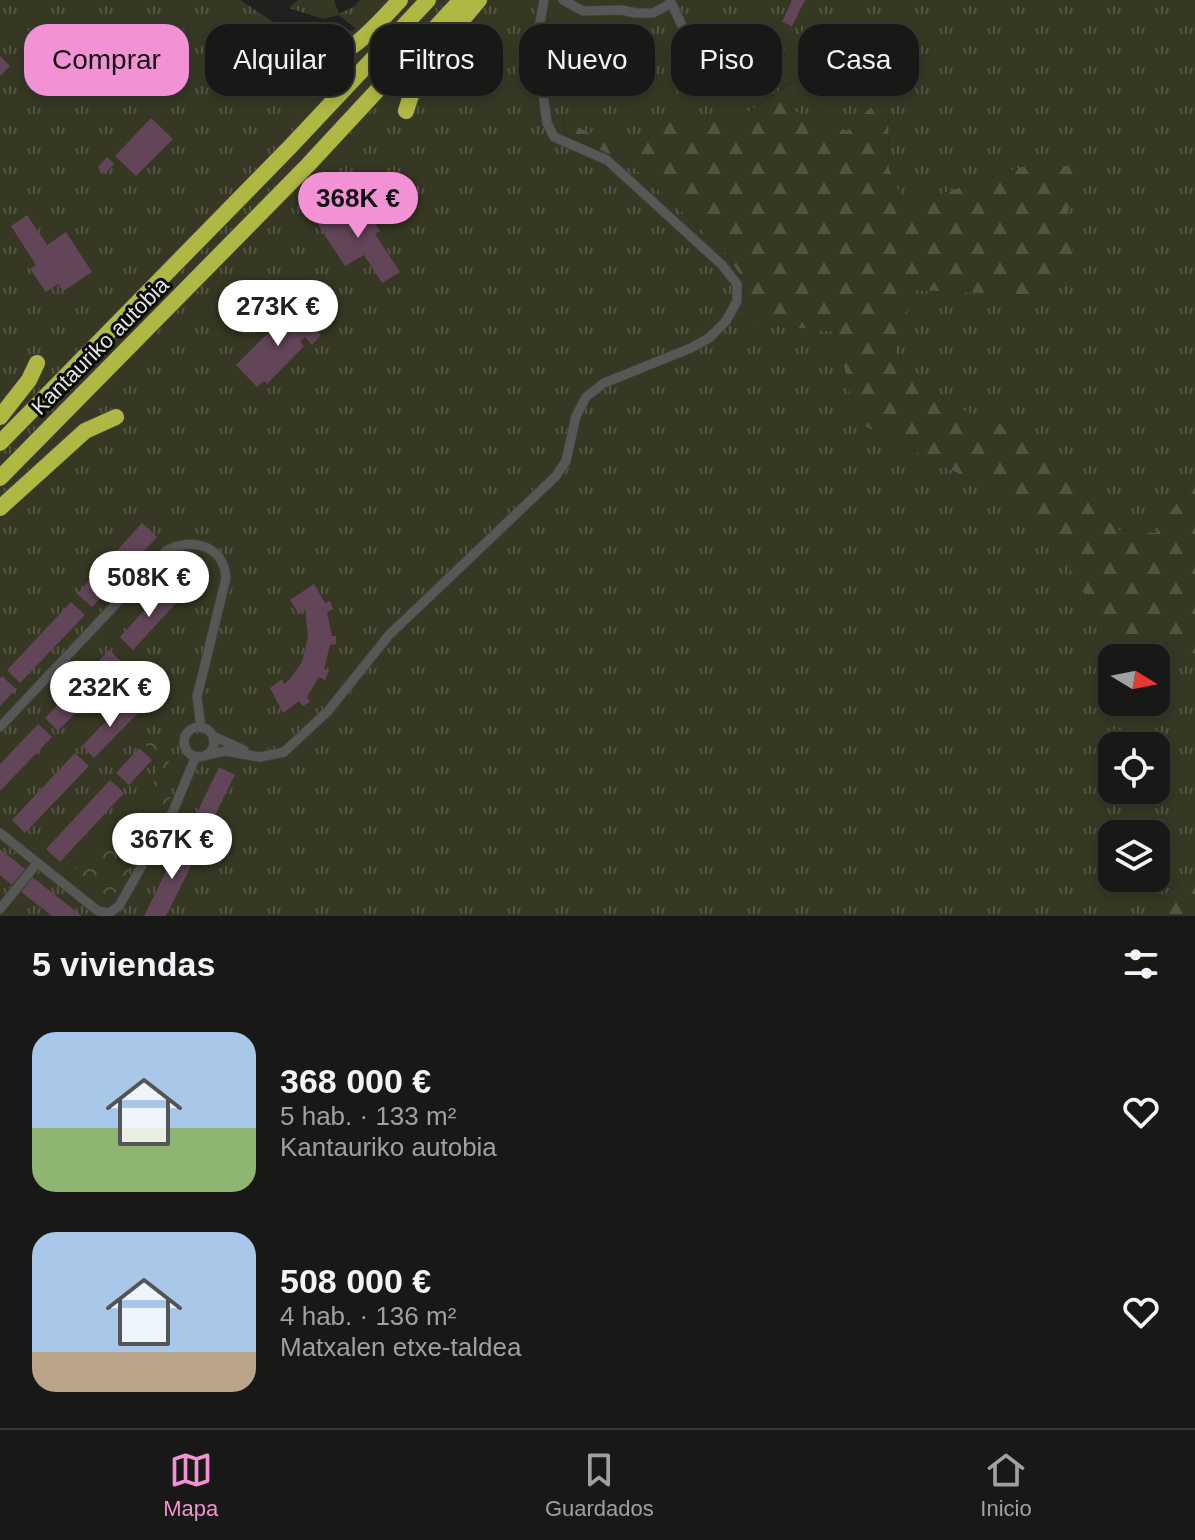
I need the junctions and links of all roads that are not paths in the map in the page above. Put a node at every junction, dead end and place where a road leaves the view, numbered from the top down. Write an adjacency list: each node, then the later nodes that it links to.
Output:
1 (400, 0): 9 (highway)
2 (428, 0): 14 (highway, Kantauriko autobia)
3 (461, 0): 15 (highway, Kantauriko autobia)
4 (479, 0): 10 (highway)
5 (544, 0): 20 (street)
6 (563, 0): 7 (street)
7 (670, 2): 8 (street)
8 (681, 24)
9 (354, 46)
10 (406, 111)
11 (37, 363): 12 (highway)
12 (0, 417)
13 (116, 417): 16 (highway)
14 (0, 443)
15 (0, 478)
16 (0, 508)
17 (0, 727): 18 (street)
18 (201, 727): 19 (street); 21 (street)
19 (213, 736): 20 (street); 21 (street)
20 (246, 753): 21 (street)
21 (201, 756): 22 (street)
22 (0, 833)
23 (34, 867): 24 (street)
24 (0, 909)

